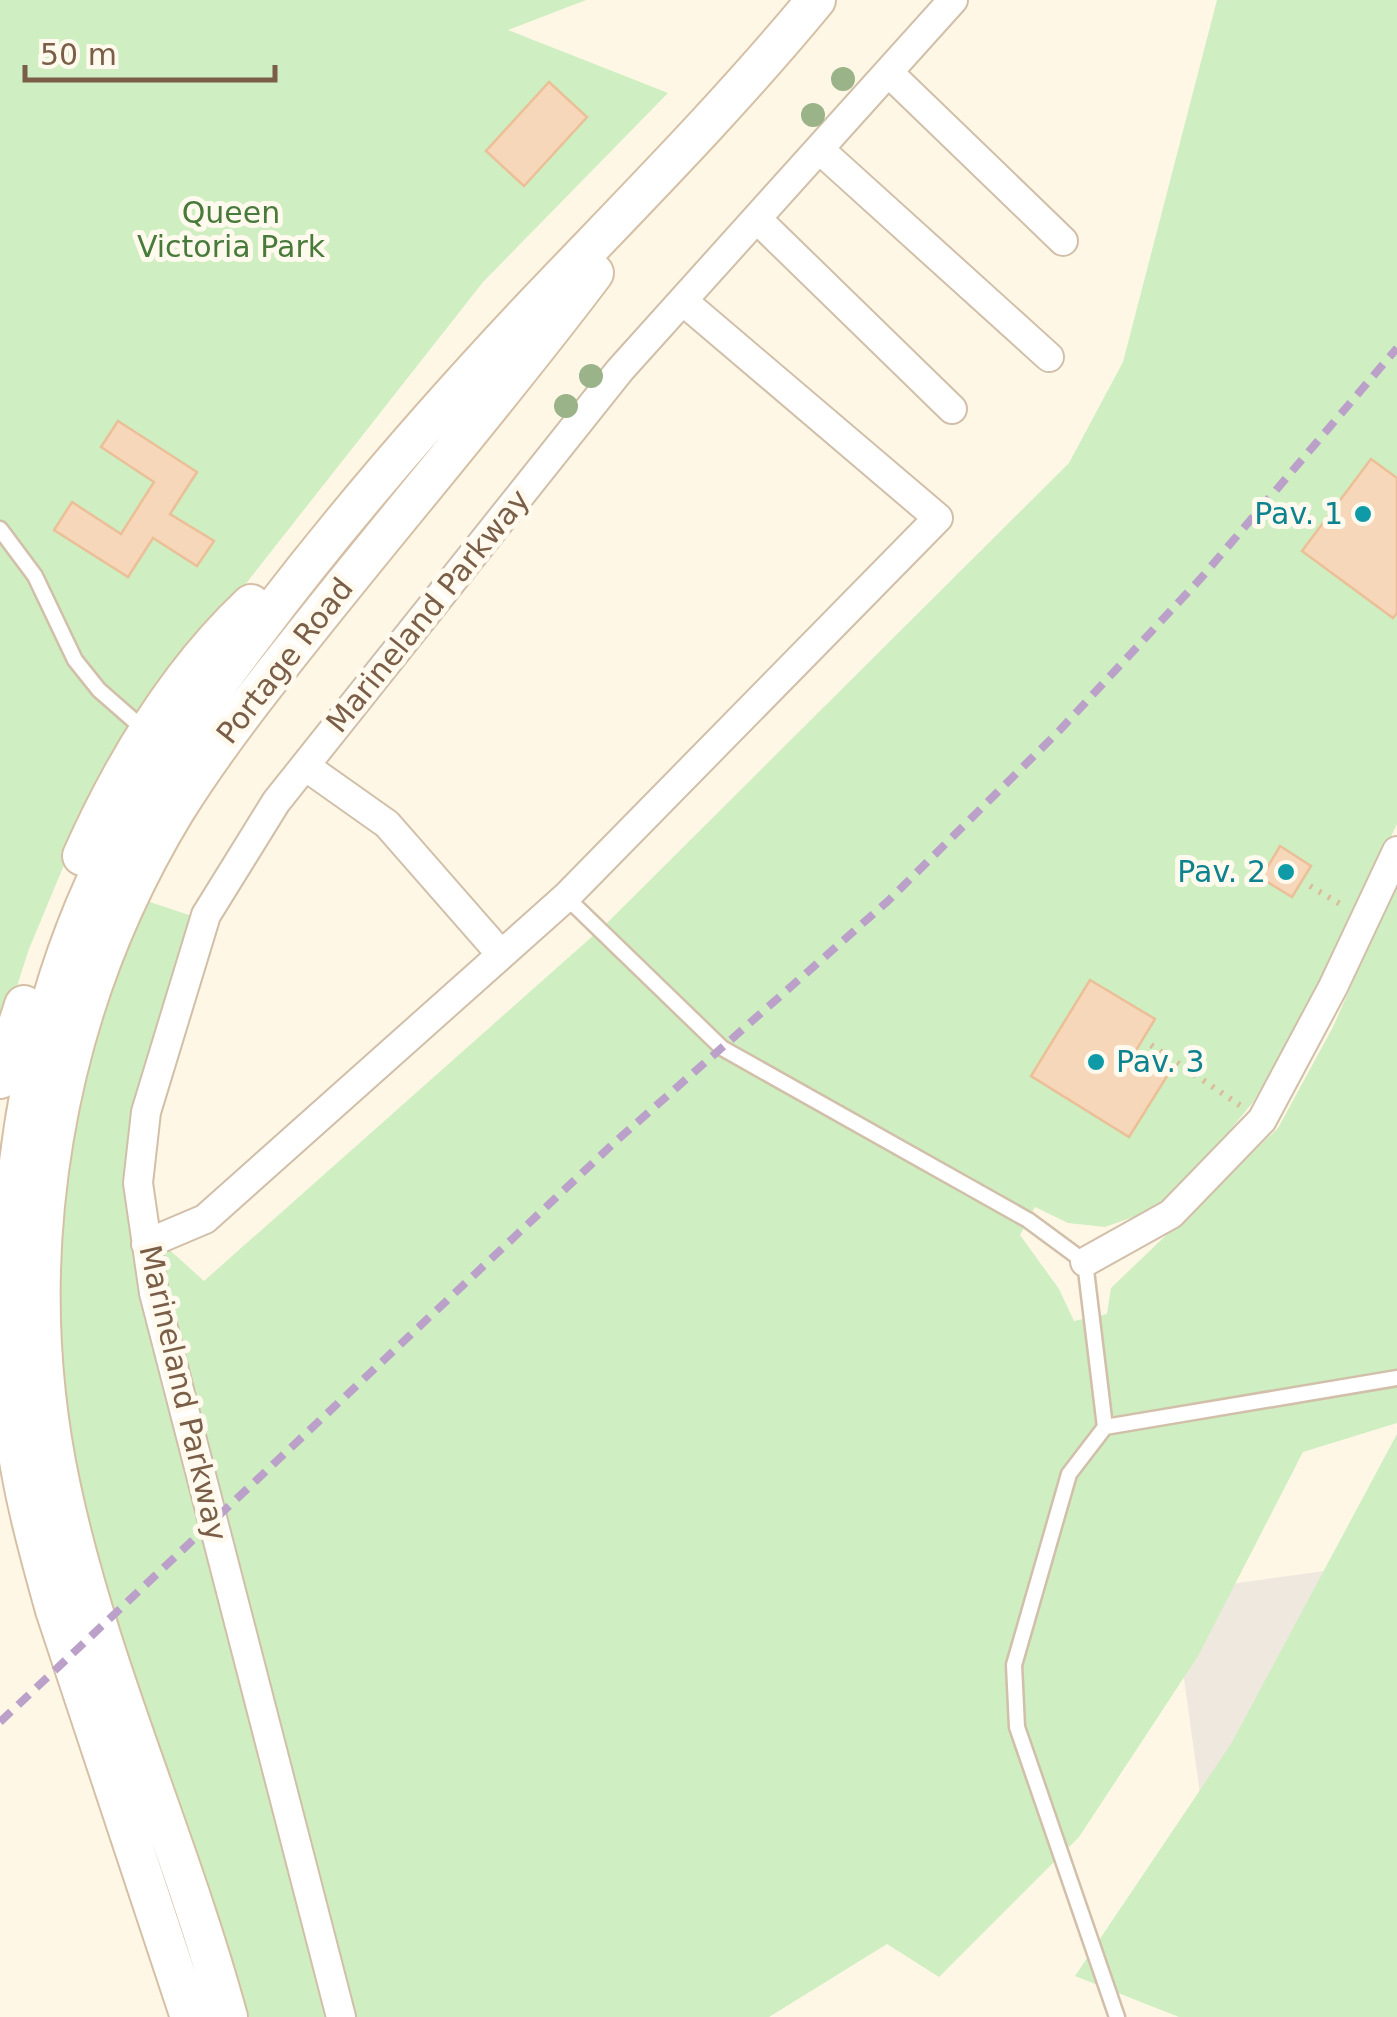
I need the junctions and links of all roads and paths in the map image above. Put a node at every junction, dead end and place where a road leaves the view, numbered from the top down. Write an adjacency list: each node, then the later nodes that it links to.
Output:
1 (816, 0): 4 (main road, Portage Road)
2 (953, 0): 3 (street)
3 (888, 72): 5 (street); 7 (street)
4 (695, 140): 12 (main road, Portage Road); 12 (main road, Portage Road)
5 (819, 149): 6 (street); 9 (street)
6 (756, 219): 8 (street); 10 (street)
7 (1063, 241)
8 (683, 300): 13 (street, Marineland Parkway); 15 (street)
9 (1049, 357)
10 (952, 408)
11 (0, 529): 12 (lane)
12 (173, 753): 18 (main road); 20 (main road, Portage Road)
13 (305, 766): 16 (street); 21 (street, Marineland Parkway)
14 (1397, 851): 19 (street)
15 (566, 897): 16 (street); 22 (lane)
16 (500, 954): 21 (street)
17 (1151, 1045): 19 (path)
18 (0, 1078)
19 (1262, 1120): 22 (street)
20 (17, 1228): 25 (main road); 26 (main road)
21 (146, 1244): 27 (street, Marineland Parkway)
22 (1085, 1262): 24 (lane)
23 (1397, 1378): 24 (lane)
24 (1105, 1427): 28 (lane)
25 (190, 2017)
26 (228, 2017)
27 (342, 2017)
28 (1117, 2017)

